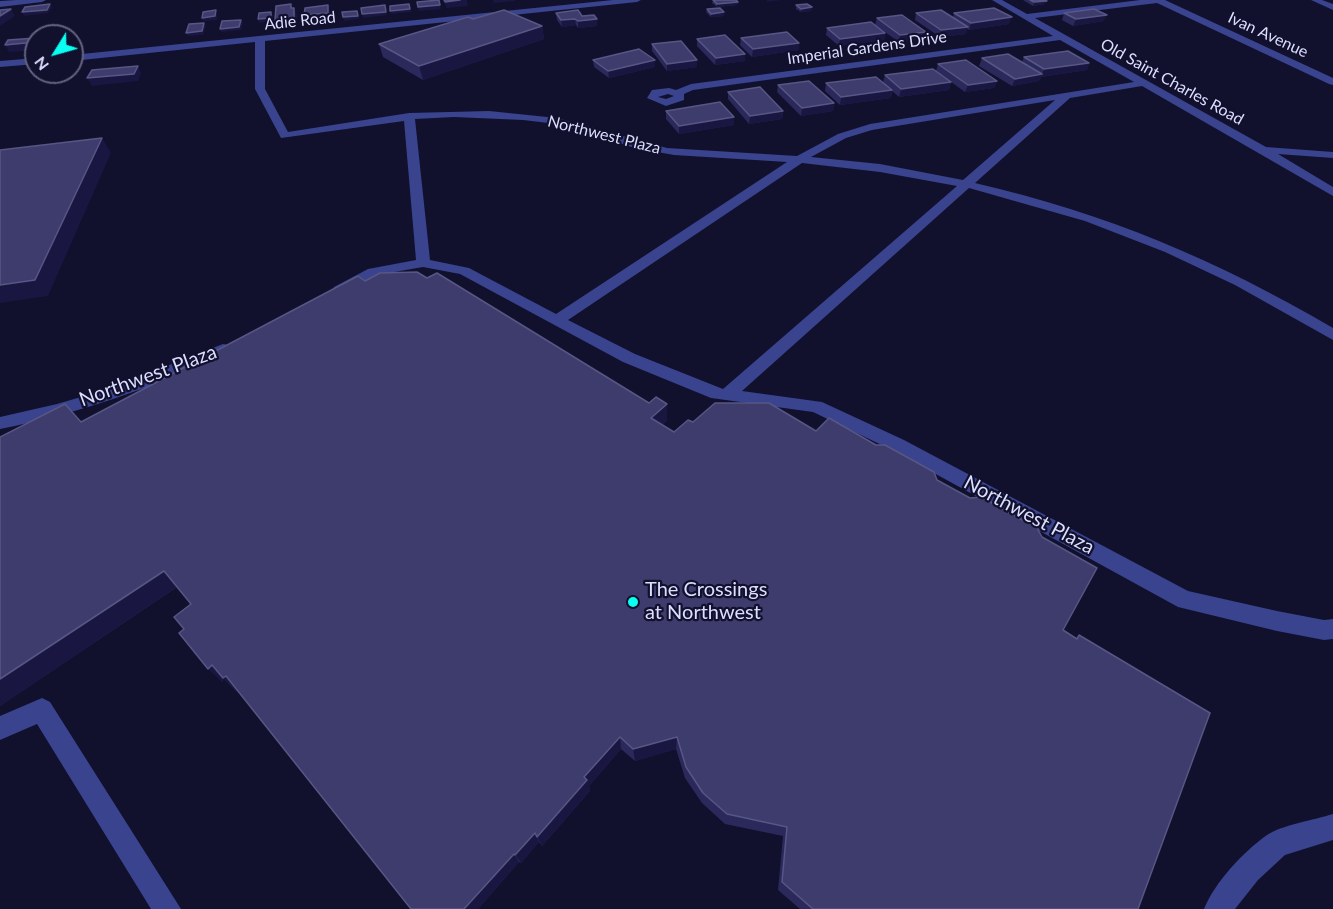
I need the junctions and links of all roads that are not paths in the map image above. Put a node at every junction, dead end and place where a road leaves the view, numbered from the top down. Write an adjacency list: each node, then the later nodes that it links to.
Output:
1 (42, 0): 6 (street)
2 (638, 0): 10 (street, Adie Road)
3 (996, 0): 8 (street, Old Saint Charles Road)
4 (1159, 0): 8 (street); 14 (street, Ivan Avenue)
5 (1315, 0): 7 (street)
6 (1, 2)
7 (1333, 7)
8 (1025, 17): 9 (street, Old Saint Charles Road)
9 (1062, 37): 15 (street, Old Saint Charles Road); 16 (street, Imperial Gardens Drive)
10 (260, 40): 11 (street, Adie Road); 18 (street, Northwest Plaza)
11 (84, 57)
12 (24, 62): 13 (street)
13 (0, 64)
14 (1333, 82)
15 (1144, 83): 17 (street); 19 (street, Old Saint Charles Road)
16 (677, 93)
17 (1067, 95): 21 (street); 22 (street)
18 (409, 116): 21 (street, Northwest Plaza); 24 (street)
19 (1263, 150): 20 (street); 23 (street, Old Saint Charles Road)
20 (1333, 155)
21 (799, 159): 22 (street, Northwest Plaza); 26 (street)
22 (966, 184): 27 (street, Northwest Plaza); 29 (street)
23 (1333, 192)
24 (423, 263): 25 (street, Northwest Plaza); 26 (street, Northwest Plaza)
25 (327, 296)
26 (556, 321): 29 (street, Northwest Plaza)
27 (1333, 335)
28 (242, 339): 30 (street, Northwest Plaza)
29 (727, 395): 31 (street, Northwest Plaza)
30 (0, 423)
31 (1333, 629)
32 (0, 728): 34 (street)
33 (1333, 826): 35 (street)
34 (168, 909)
35 (1218, 909)

